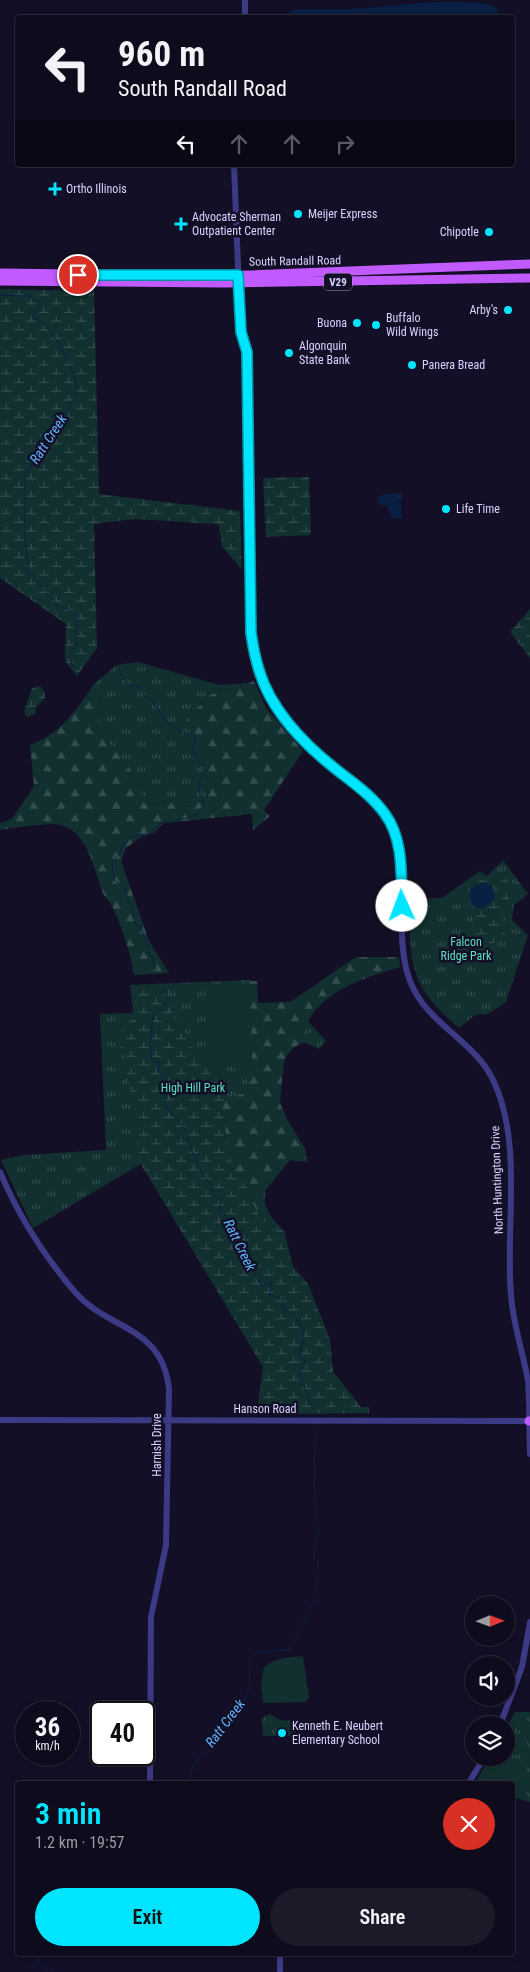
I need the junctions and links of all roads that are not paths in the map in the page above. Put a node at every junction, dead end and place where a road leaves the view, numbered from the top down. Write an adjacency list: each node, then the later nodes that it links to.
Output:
1 (245, 0): 2 (street)
2 (245, 15)
3 (234, 167): 7 (street, North Huntington Drive)
4 (530, 264): 7 (main road, South Randall Road / V29)
5 (0, 273): 7 (main road, South Randall Road / V29)
6 (530, 278): 7 (main road, South Randall Road / V29)
7 (238, 279): 8 (main road, South Randall Road / V29); 12 (street, North Huntington Drive)
8 (0, 281)
9 (0, 1172): 11 (street, Harnish Drive)
10 (0, 1420): 11 (street, Hanson Road)
11 (168, 1421): 12 (street, Hanson Road); 17 (street, Harnish Drive)
12 (530, 1421): 13 (street, North Huntington Drive)
13 (530, 1454)
14 (530, 1622): 15 (street)
15 (503, 1716)
16 (479, 1766): 18 (street)
17 (150, 1781)
18 (470, 1781)
19 (280, 1956): 20 (street)
20 (280, 1972)

